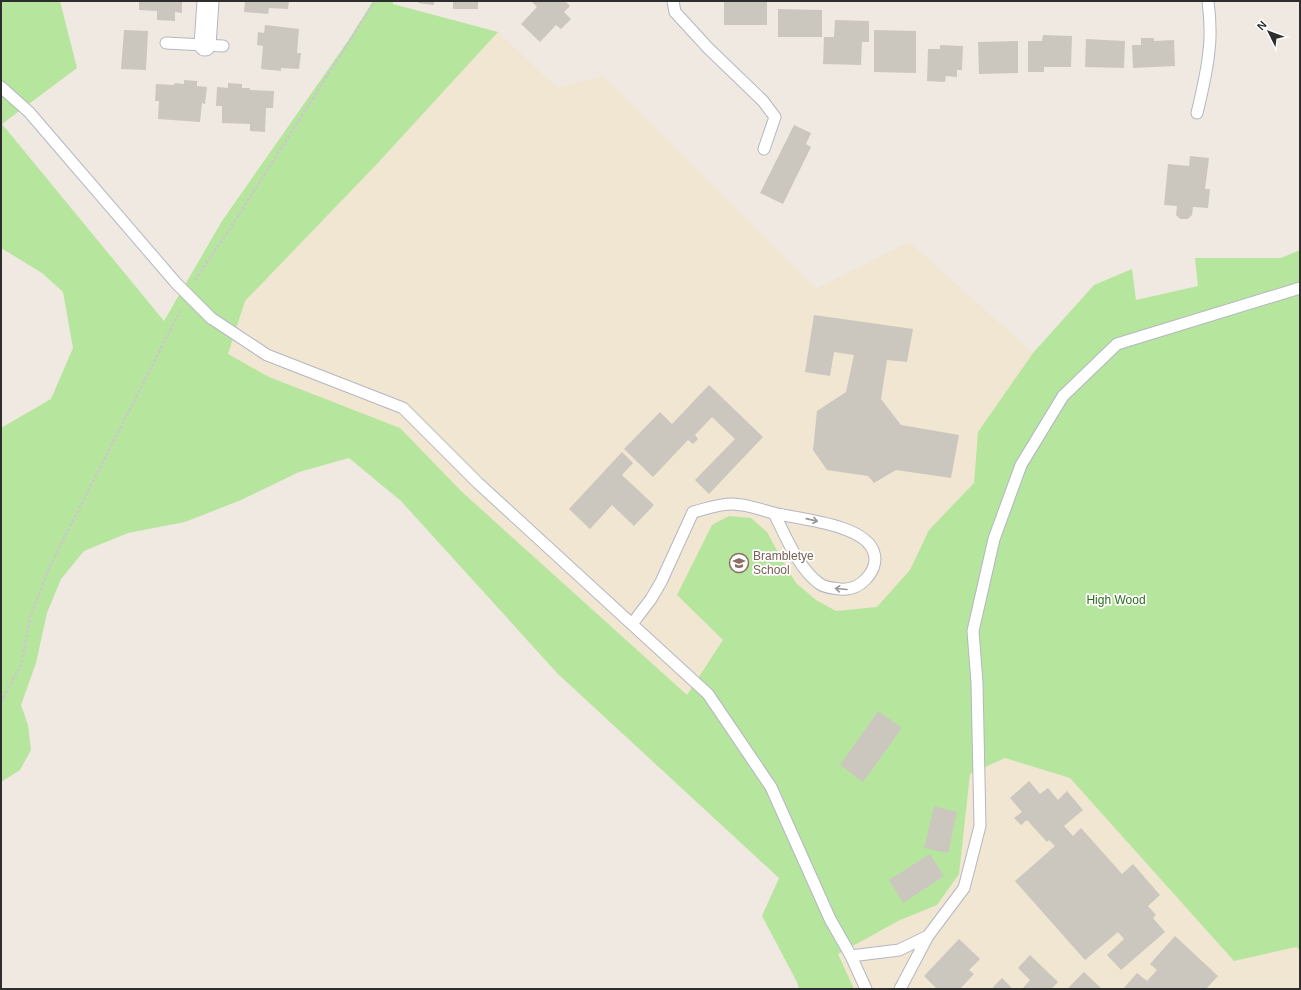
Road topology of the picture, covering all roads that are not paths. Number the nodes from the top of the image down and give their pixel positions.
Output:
1 (208, 1) edge
2 (673, 1) edge
3 (1208, 1) edge
4 (166, 43) dead end
5 (214, 45) joint
6 (1, 88) edge
7 (1197, 112) dead end
8 (764, 148) dead end
9 (1300, 288) edge
10 (774, 513) junction
11 (632, 624) junction
12 (928, 936) junction
13 (851, 956) junction
14 (866, 989) edge
15 (900, 989) edge

1 - 5 street
2 - 8 lane
3 - 7 lane
4 - 5 lane
6 - 11 lane, bridge
9 - 12 lane
10 -> 10 lane
10 - 11 lane
11 - 13 lane
12 - 13 lane
12 - 15 lane
13 - 14 lane

